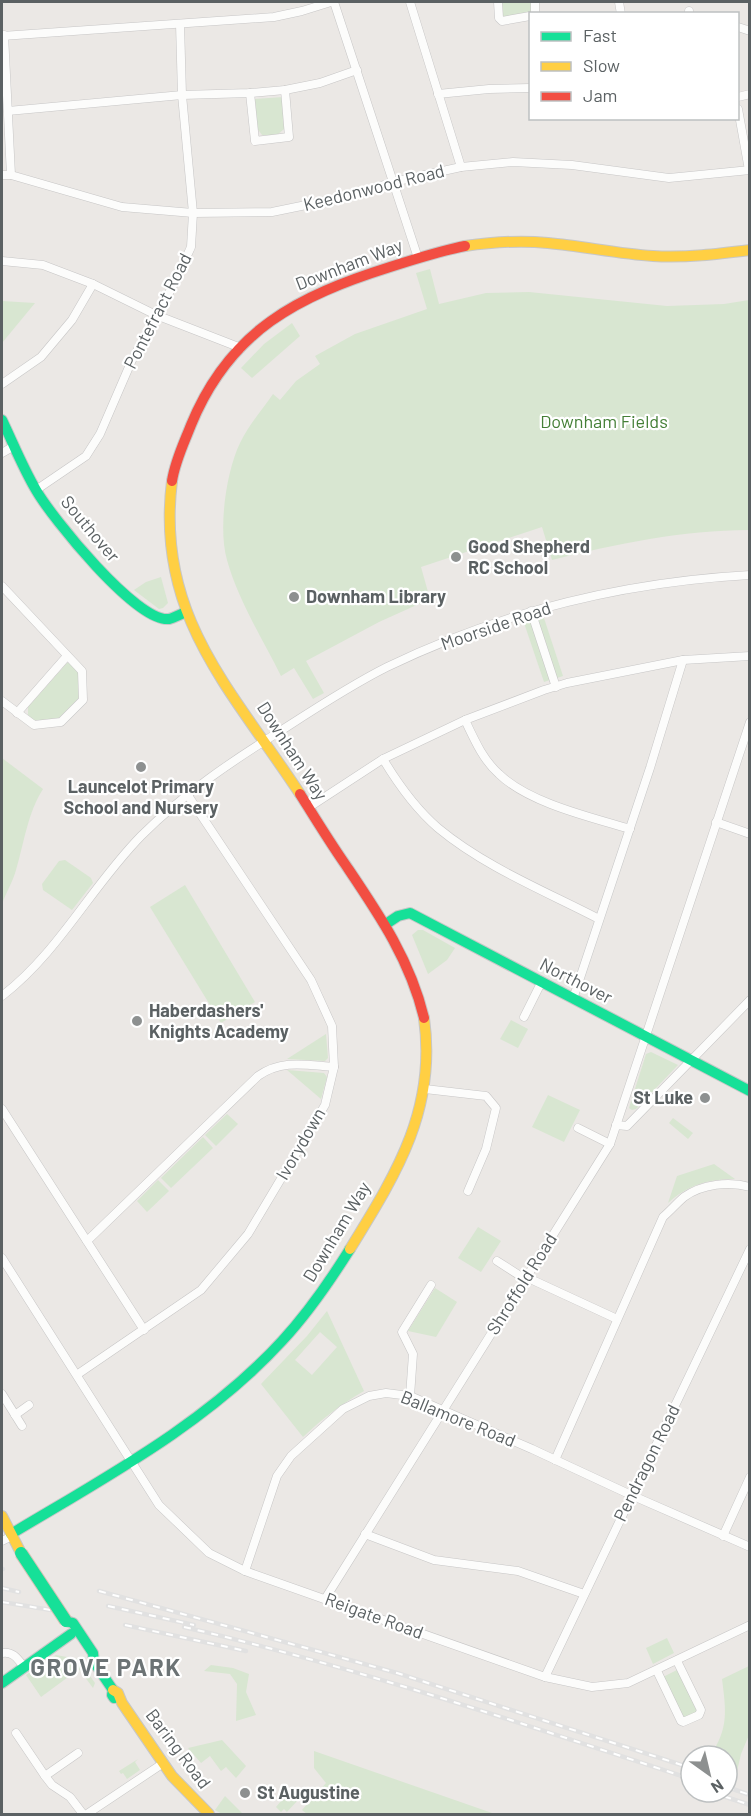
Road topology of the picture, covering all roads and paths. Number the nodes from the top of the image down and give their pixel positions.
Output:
1 (332, 2) edge
2 (410, 2) edge
3 (498, 2) edge
4 (529, 16) edge
5 (180, 24) junction
6 (3, 35) edge
7 (357, 70) junction
8 (529, 88) edge
9 (285, 90) junction
10 (250, 93) junction
11 (182, 94) junction
12 (438, 94) junction
13 (9, 111) junction
14 (739, 115) edge
15 (461, 167) junction
16 (749, 170) edge
17 (2, 175) edge
18 (12, 175) junction
19 (393, 183) junction
20 (193, 213) junction
21 (750, 250) edge
22 (418, 258) junction
23 (2, 261) edge
24 (93, 285) junction
25 (156, 315) junction
26 (241, 348) junction
27 (2, 384) edge
28 (2, 420) edge
29 (14, 446) junction
30 (2, 453) edge
31 (36, 490) junction
32 (750, 575) edge
33 (2, 586) edge
34 (531, 611) junction
35 (186, 612) junction
36 (67, 656) junction
37 (750, 656) edge
38 (683, 660) junction
39 (556, 687) junction
40 (2, 701) edge
41 (17, 713) junction
42 (465, 720) junction
43 (749, 723) edge
44 (264, 741) junction
45 (741, 751) junction
46 (750, 753) edge
47 (383, 759) junction
48 (187, 794) junction
49 (308, 808) junction
50 (716, 822) junction
51 (630, 830) junction
52 (750, 834) edge
53 (599, 919) junction
54 (386, 924) junction
55 (541, 983) junction
56 (2, 996) edge
57 (573, 999) junction
58 (750, 1000) edge
59 (524, 1017) dead end
60 (645, 1037) junction
61 (691, 1060) junction
62 (334, 1066) junction
63 (425, 1089) junction
64 (750, 1090) edge
65 (2, 1109) edge
66 (616, 1125) junction
67 (578, 1128) dead end
68 (610, 1144) junction
69 (750, 1187) edge
70 (468, 1191) dead end
71 (87, 1241) junction
72 (750, 1249) edge
73 (2, 1258) edge
74 (497, 1261) dead end
75 (526, 1278) junction
76 (431, 1285) dead end
77 (617, 1319) junction
78 (144, 1330) junction
79 (78, 1374) junction
80 (2, 1394) edge
81 (410, 1396) junction
82 (29, 1405) dead end
83 (442, 1411) junction
84 (15, 1415) junction
85 (22, 1426) dead end
86 (555, 1460) junction
87 (132, 1461) junction
88 (750, 1477) edge
89 (631, 1496) junction
90 (2, 1516) edge
91 (365, 1534) junction
92 (723, 1536) junction
93 (8, 1537) edge
94 (750, 1547) edge
95 (245, 1571) junction
96 (584, 1594) junction
97 (325, 1599) junction
98 (750, 1625) edge
99 (75, 1634) junction
100 (2, 1653) edge
101 (677, 1661) junction
102 (24, 1667) junction
103 (657, 1671) junction
104 (545, 1677) junction
105 (2, 1683) edge
106 (16, 1733) dead end
107 (78, 1753) dead end
108 (162, 1764) junction
109 (45, 1776) junction
110 (82, 1815) edge
111 (87, 1815) edge
112 (209, 1815) edge

1 - 5 street
1 - 7 street
2 - 12 street
3 - 4 street
5 - 6 street
5 - 11 street, Pontefract Road
6 - 13 street
7 - 9 street
7 - 19 street
8 - 12 street
9 - 10 street
9 - 10 street
10 - 11 street
11 - 13 street
11 - 20 street, Pontefract Road
12 - 15 street
13 - 18 street
14 - 16 street
15 - 16 street, Keedonwood Road
15 - 19 street, Keedonwood Road
17 - 18 street, Keedonwood Road
18 - 20 street, Keedonwood Road
19 - 20 street, Keedonwood Road
19 - 22 street
20 - 25 street, Pontefract Road
21 - 22 street, Downham Way
22 - 26 street, Downham Way
23 - 24 street
24 - 25 street
24 - 27 street
25 - 26 street
25 - 31 street, Pontefract Road
26 - 35 street, Downham Way
28 - 29 street, Southover
29 - 30 street
29 - 31 street, Southover
31 - 35 street, Southover
32 - 34 street, Moorside Road
33 - 36 street
34 - 39 street
34 - 44 street, Moorside Road
35 - 44 street, Downham Way
36 - 41 street
36 - 41 street
37 - 38 street
38 - 39 street
38 - 51 street
39 - 42 street
40 - 41 street
42 - 47 street
42 - 51 street
43 - 45 street, Shroffold Road
44 - 48 street, Moorside Road
44 - 49 street, Downham Way
45 - 46 street
45 - 50 street, Shroffold Road
47 - 49 street
47 - 53 street
48 - 56 street, Moorside Road
48 - 62 street, Ivorydown
49 - 54 street, Downham Way
50 - 52 street
50 - 60 street, Shroffold Road
51 - 53 street
53 - 57 street
54 - 55 street, Northover
54 - 63 street, Downham Way
55 - 57 street, Northover
55 - 59 street
57 - 60 street, Northover
58 - 61 street
60 - 61 street, Northover
60 - 66 street, Shroffold Road
61 - 64 street, Northover
61 - 66 street
62 - 71 street
62 - 78 street, Ivorydown
63 - 70 street
63 - 87 street, Downham Way
65 - 71 street
66 - 68 street, Shroffold Road
67 - 68 street
68 - 75 street, Shroffold Road
69 - 77 street
71 - 78 street
72 - 89 street, Pendragon Road
73 - 79 street, Reigate Road
74 - 75 street
75 - 77 street
75 - 83 street, Shroffold Road
76 - 81 street
77 - 86 street
78 - 79 street, Ivorydown
79 - 87 street, Reigate Road
80 - 84 street
81 - 83 street, Ballamore Road
81 - 95 street, Ballamore Road
82 - 84 street
83 - 86 street, Ballamore Road
83 - 91 street, Shroffold Road
84 - 85 street
86 - 89 street, Ballamore Road
87 - 93 street, Downham Way
87 - 95 street, Reigate Road
88 - 92 street
89 - 92 street, Ballamore Road
89 - 96 street, Pendragon Road
90 - 93 street, Baring Road
91 - 96 street
91 - 97 street, Shroffold Road
92 - 94 street, Ballamore Road
93 - 99 street, Baring Road, bridge
95 - 97 street, Reigate Road
96 - 104 street, Pendragon Road
97 - 104 street, Reigate Road
98 - 101 street, Reigate Road
99 - 102 street
99 - 108 street, Baring Road
100 - 102 street
101 - 103 street, Reigate Road
101 - 103 street
102 - 105 street
103 - 104 street, Reigate Road
106 - 109 street
107 - 109 street
108 - 111 street
108 - 112 street, Baring Road
109 - 110 street

